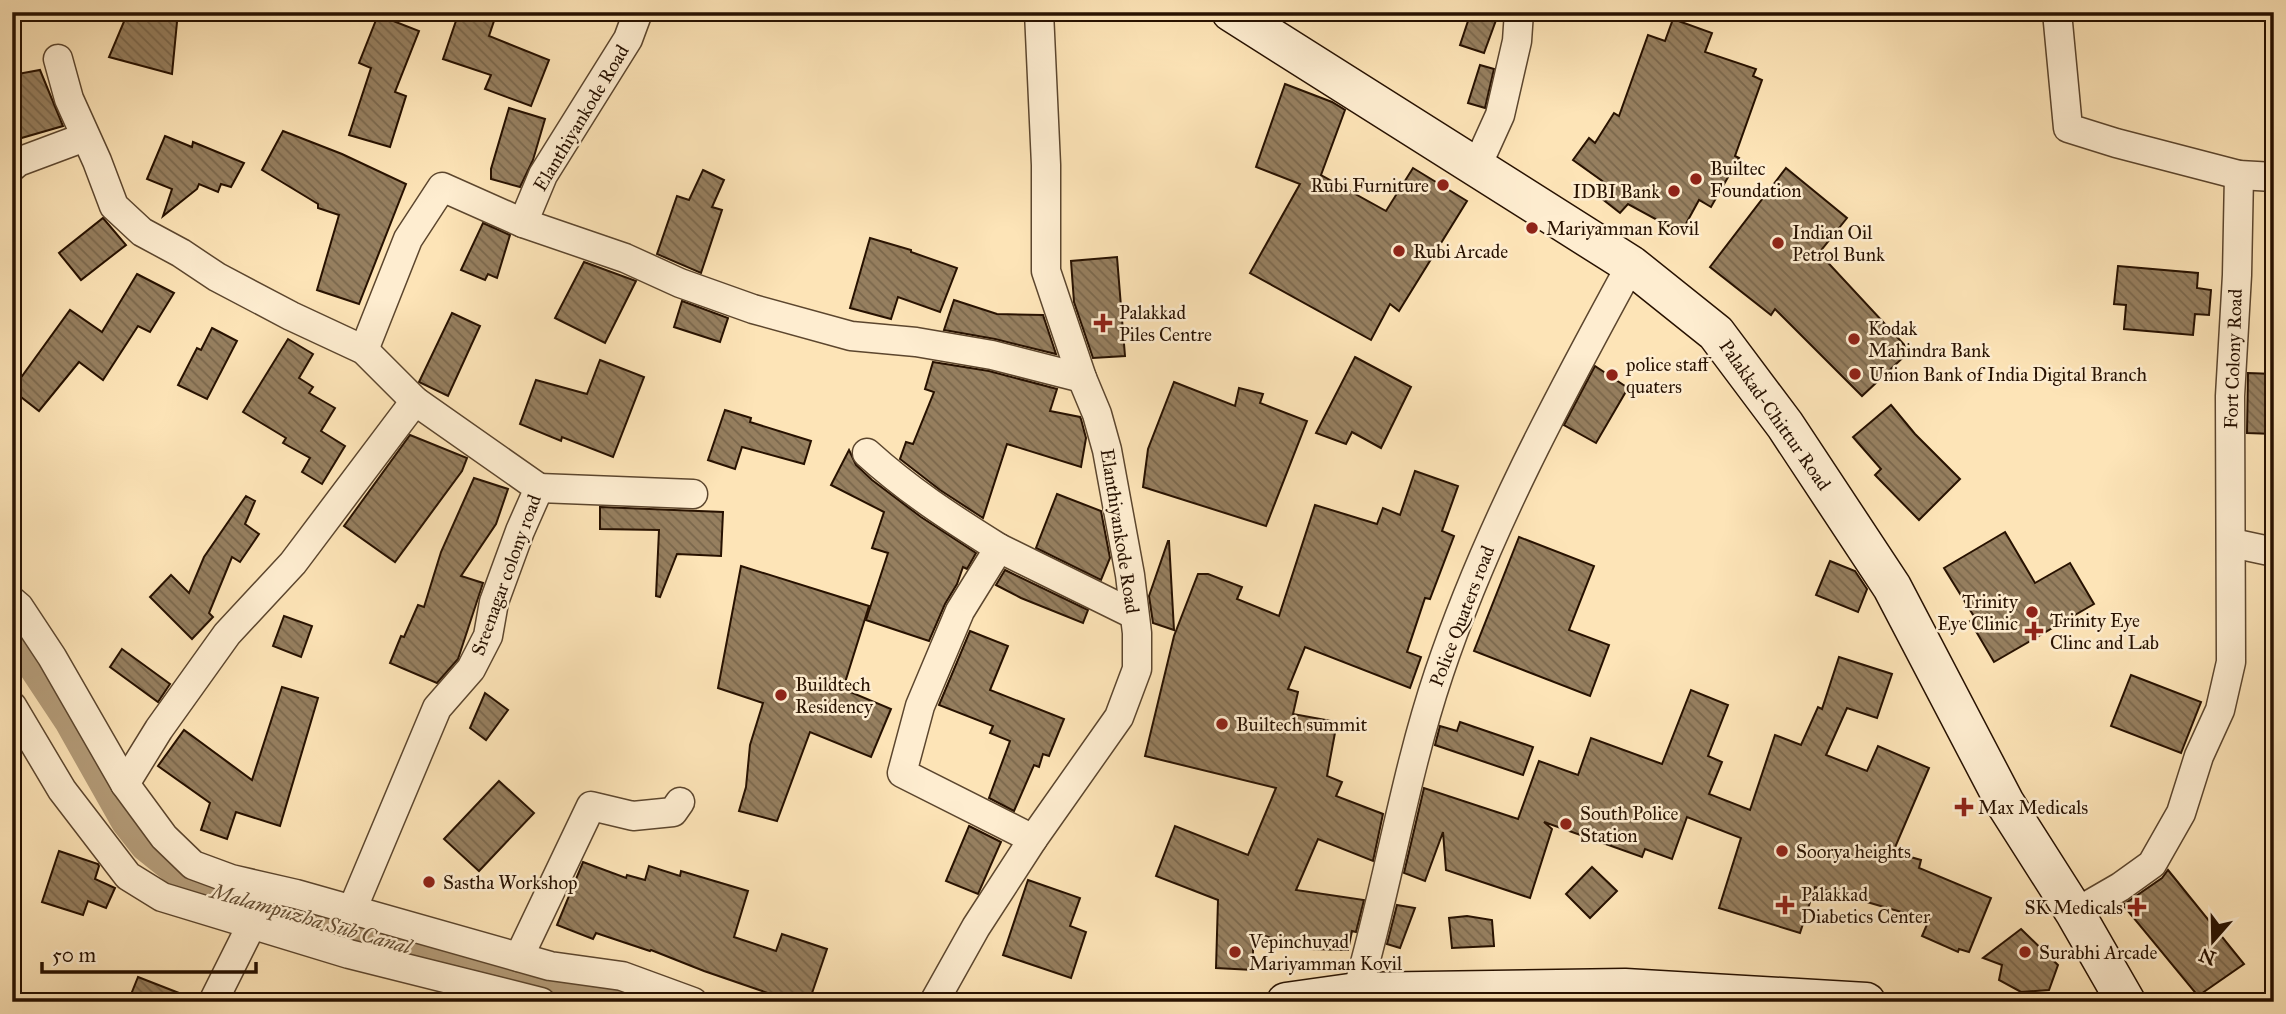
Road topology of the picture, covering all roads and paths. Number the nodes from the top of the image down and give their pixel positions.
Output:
1 (638, 12) edge
2 (1039, 12) edge
3 (1231, 12) edge
4 (1519, 12) edge
5 (2057, 12) edge
6 (58, 59) dead end
7 (85, 137) junction
8 (12, 167) edge
9 (1476, 168) junction
10 (2239, 175) junction
11 (2274, 177) edge
12 (523, 223) junction
13 (1631, 265) junction
14 (363, 350) junction
15 (1082, 378) junction
16 (415, 401) junction
17 (867, 453) dead end
18 (539, 488) junction
19 (693, 494) dead end
20 (2232, 542) junction
21 (999, 548) junction
22 (2274, 552) edge
23 (12, 601) edge
24 (1133, 614) junction
25 (12, 706) edge
26 (125, 784) junction
27 (680, 803) dead end
28 (1033, 839) junction
29 (260, 886) junction
30 (352, 910) junction
31 (2075, 912) junction
32 (252, 924) junction
33 (519, 957) junction
34 (1357, 992) junction
35 (213, 1002) edge
36 (541, 1002) edge
37 (693, 1002) edge
38 (934, 1002) edge
39 (1286, 1002) edge
40 (1866, 1002) edge
41 (2126, 1002) edge

1 - 12 street, Elanthiyankode Road
2 - 15 street, Elanthiyankode Road
3 - 9 main road, Palakkad-Chittur Road
4 - 9 street
5 - 10 street
6 - 7 street, Sreenagar colony road
7 - 8 street
7 - 14 street, Sreenagar colony road
9 - 13 main road, Palakkad-Chittur Road
10 - 11 street
10 - 20 street, Fort Colony Road
12 - 14 street
12 - 15 street
13 - 31 main road, Palakkad-Chittur Road
13 - 34 street, Police Quaters road
14 - 16 street, Sreenagar colony road
15 - 24 street, Elanthiyankode Road
16 - 18 street, Sreenagar colony road
16 - 26 street
17 - 21 street
18 - 19 street
18 - 30 street, Sreenagar colony road
20 - 22 street
20 - 31 street, Fort Colony Road
21 - 24 street
21 - 28 street
23 - 26 street
24 - 28 street, Elanthiyankode Road
25 - 32 street
26 - 29 street
27 - 33 street
28 - 38 street, Elanthiyankode Road
29 - 30 street
29 - 32 street
30 - 33 street
31 - 41 main road, Palakkad-Chittur Road
32 - 35 street
32 - 36 street
33 - 37 street
34 - 39 main road
34 - 40 main road

